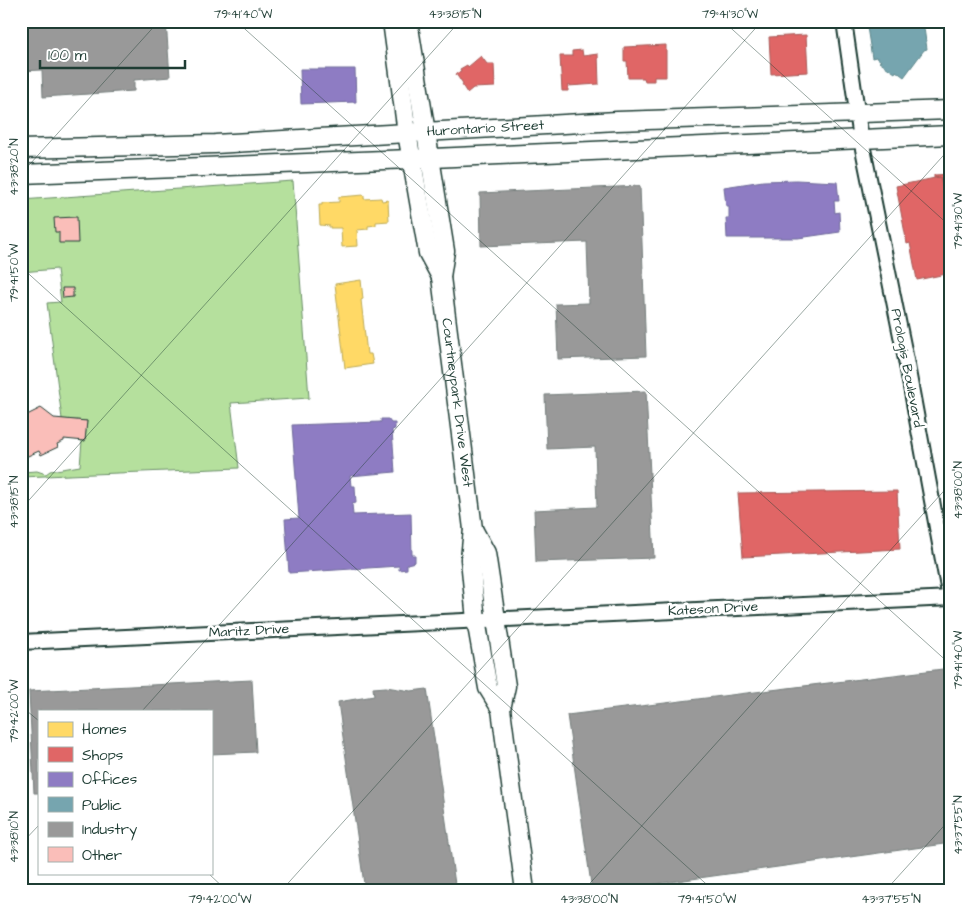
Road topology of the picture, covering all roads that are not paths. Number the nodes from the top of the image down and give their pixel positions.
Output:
1 (392, 21) edge
2 (408, 21) edge
3 (844, 21) edge
4 (951, 110) edge
5 (858, 113) junction
6 (426, 132) junction
7 (407, 133) junction
8 (951, 135) edge
9 (861, 139) junction
10 (21, 149) edge
11 (430, 158) junction
12 (411, 159) junction
13 (21, 174) edge
14 (441, 277) junction
15 (473, 529) junction
16 (950, 598) edge
17 (496, 619) junction
18 (476, 620) junction
19 (21, 642) edge
20 (501, 709) junction
21 (525, 891) edge

1 - 7 main road, Courtneypark Drive West
2 - 6 main road, Courtneypark Drive West
3 - 5 street, Prologis Boulevard
4 - 5 main road, Hurontario Street
5 - 6 main road, Hurontario Street
5 - 9 street, Prologis Boulevard
6 - 7 main road, Hurontario Street
6 - 11 main road, Courtneypark Drive West
7 - 10 main road, Hurontario Street
7 - 12 main road, Courtneypark Drive West
8 - 9 main road, Hurontario Street
9 - 11 main road, Hurontario Street
9 - 16 street, Prologis Boulevard
11 - 12 main road, Hurontario Street
11 - 14 main road, Courtneypark Drive West
12 - 13 main road, Hurontario Street
12 - 14 main road, Courtneypark Drive West
14 - 15 main road, Courtneypark Drive West
15 - 17 main road, Courtneypark Drive West
15 - 18 main road, Courtneypark Drive West
16 - 17 street, Kateson Drive
17 - 18 street, Kateson Drive
17 - 20 main road, Courtneypark Drive West
18 - 19 street, Maritz Drive
18 - 20 main road, Courtneypark Drive West
20 - 21 main road, Courtneypark Drive West

